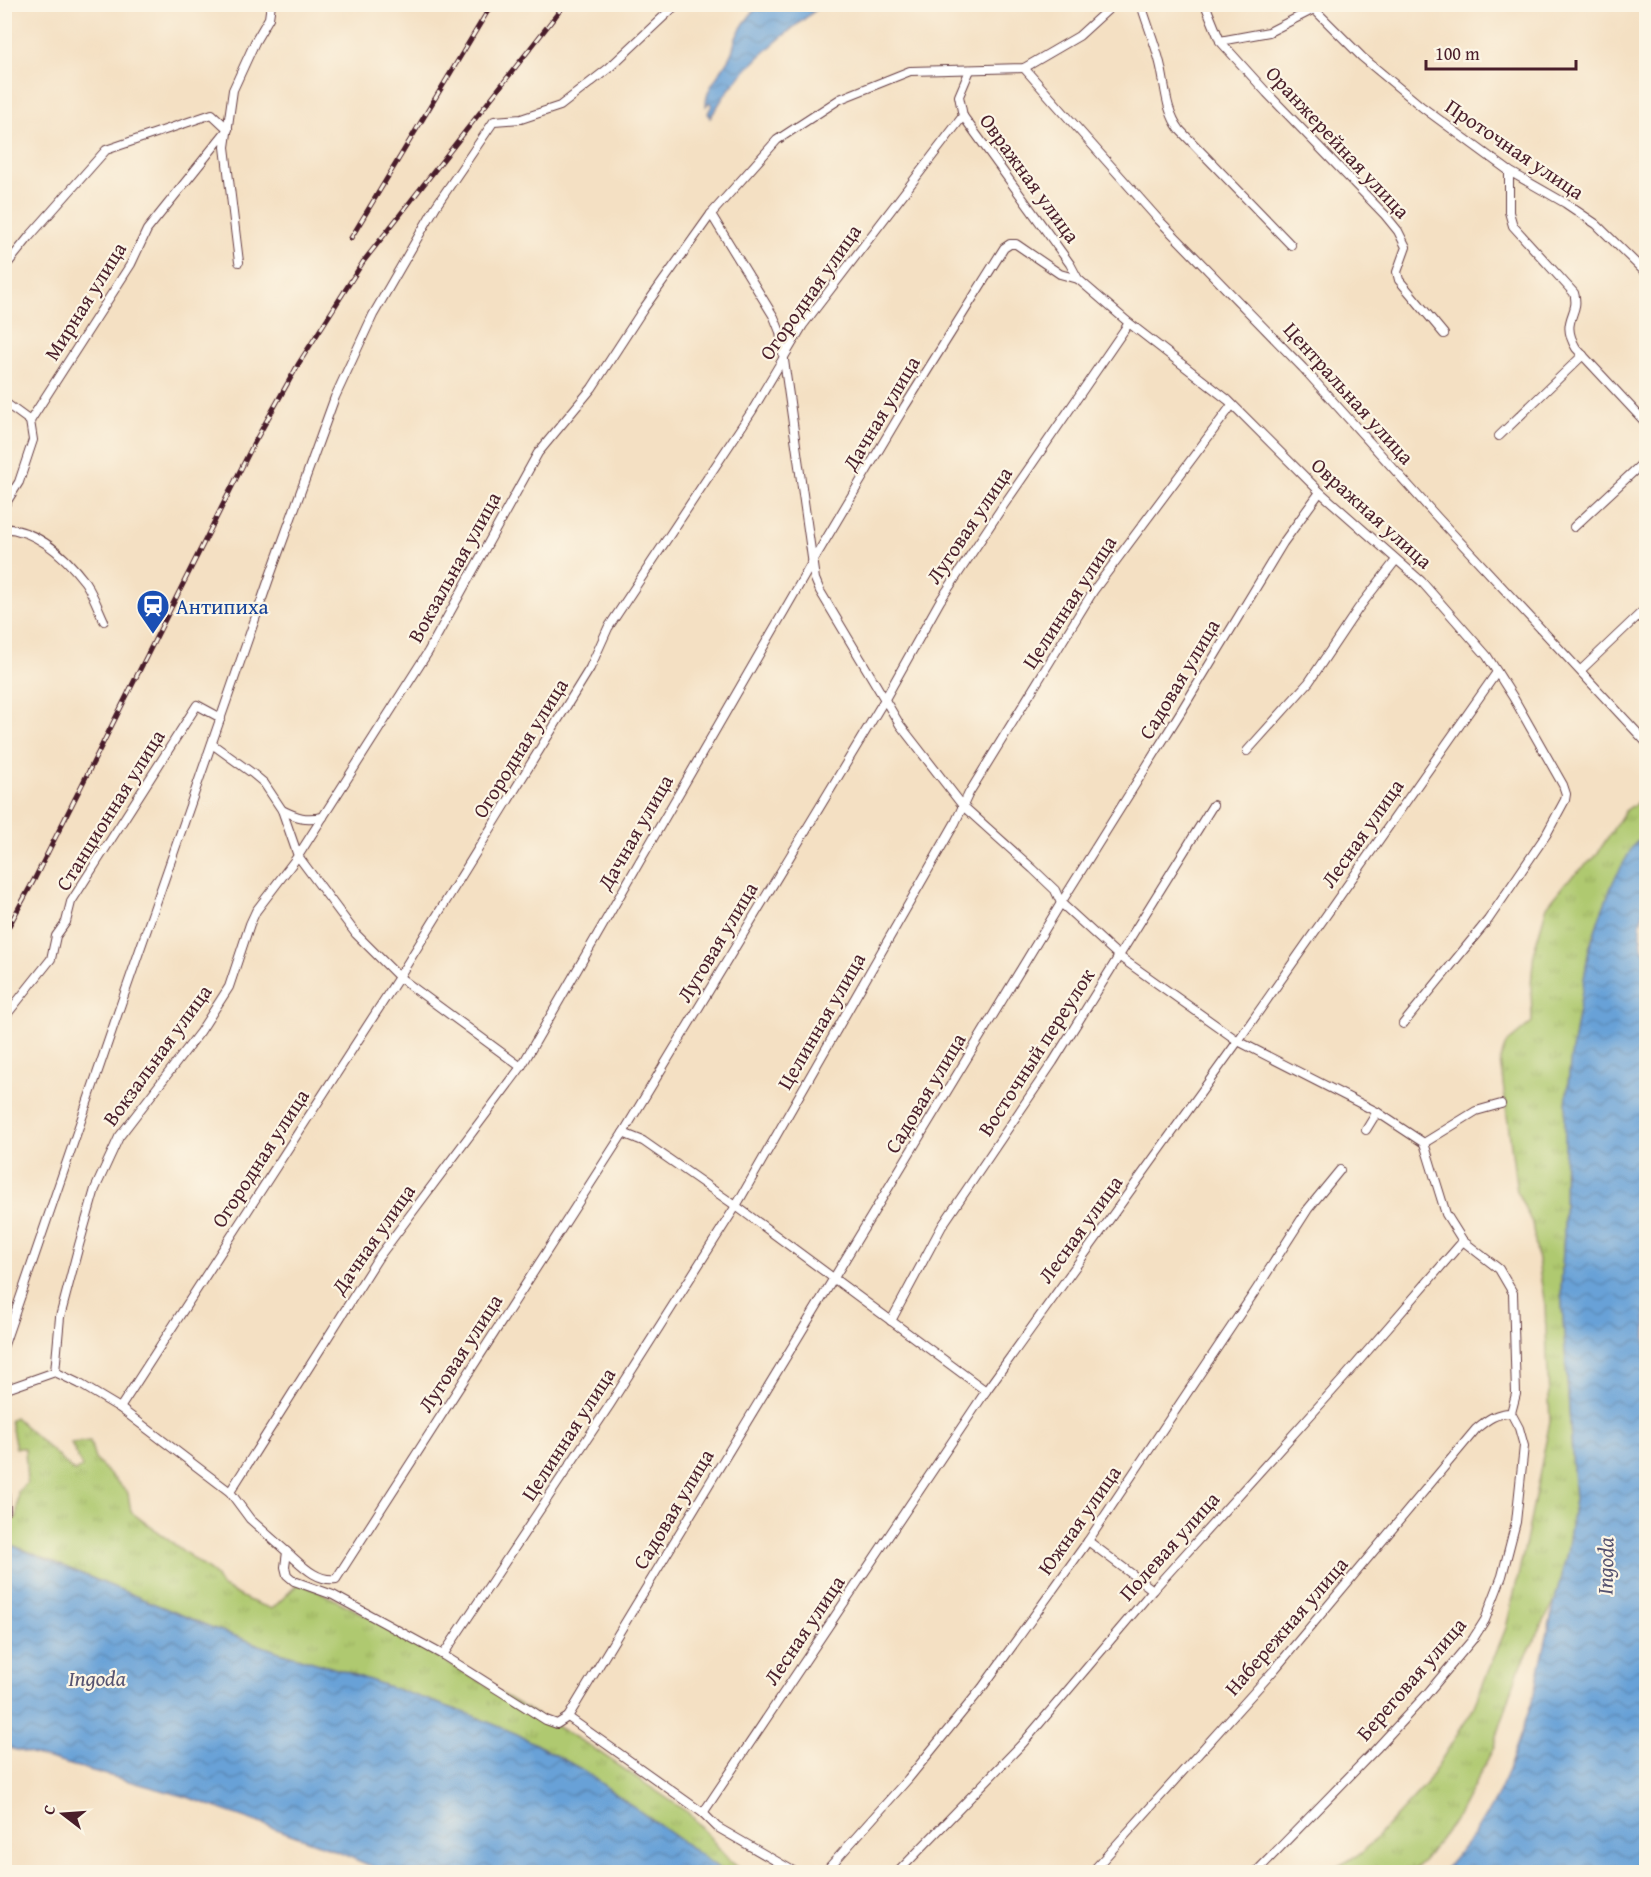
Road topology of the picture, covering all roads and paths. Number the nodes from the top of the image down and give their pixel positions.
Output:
1 (271, 4) edge
2 (677, 4) edge
3 (1114, 4) edge
4 (1141, 4) edge
5 (1205, 4) edge
6 (1314, 7) edge
7 (1220, 41) junction
8 (1024, 68) junction
9 (970, 70) junction
10 (963, 116) junction
11 (228, 129) junction
12 (1509, 171) junction
13 (711, 214) junction
14 (1292, 245) dead end
15 (239, 262) dead end
16 (4, 268) edge
17 (1647, 273) edge
18 (1078, 279) junction
19 (1129, 324) junction
20 (1444, 334) dead end
21 (1583, 355) junction
22 (783, 358) junction
23 (4, 402) edge
24 (1232, 405) junction
25 (30, 421) junction
26 (1647, 423) edge
27 (1499, 436) dead end
28 (1647, 460) edge
29 (1320, 492) junction
30 (4, 506) edge
31 (1574, 527) dead end
32 (4, 528) edge
33 (1396, 560) junction
34 (813, 561) junction
35 (1647, 608) edge
36 (104, 621) dead end
37 (1581, 670) junction
38 (1497, 672) junction
39 (885, 699) junction
40 (221, 718) junction
41 (1643, 732) edge
42 (1647, 742) edge
43 (212, 744) junction
44 (1247, 751) dead end
45 (1213, 805) dead end
46 (963, 806) junction
47 (282, 810) junction
48 (323, 817) junction
49 (298, 856) junction
50 (1061, 903) junction
51 (1120, 957) junction
52 (399, 977) junction
53 (4, 1018) edge
54 (1403, 1024) dead end
55 (1238, 1041) junction
56 (520, 1067) junction
57 (1501, 1104) dead end
58 (1377, 1112) junction
59 (1366, 1130) dead end
60 (622, 1133) junction
61 (1424, 1143) junction
62 (1340, 1170) dead end
63 (736, 1206) junction
64 (1463, 1241) junction
65 (834, 1278) junction
66 (891, 1321) junction
67 (4, 1345) edge
68 (55, 1372) junction
69 (4, 1390) edge
70 (986, 1391) junction
71 (120, 1408) junction
72 (1511, 1413) junction
73 (4, 1469) edge
74 (230, 1492) junction
75 (6, 1511) edge
76 (1088, 1540) junction
77 (287, 1552) junction
78 (1153, 1590) junction
79 (443, 1655) junction
80 (568, 1717) junction
81 (703, 1813) junction
82 (795, 1872) edge
83 (825, 1872) edge
84 (898, 1872) edge
85 (1092, 1872) edge
86 (1256, 1872) edge

1 - 11 street
2 - 40 street
3 - 8 street, Вокзальная улица
4 - 14 street
5 - 7 street, Оранжерейная улица
6 - 7 street
6 - 12 street, Проточная улица
7 - 20 street, Оранжерейная улица
8 - 9 street, Вокзальная улица
8 - 37 street, Центральная улица
9 - 10 street, Овражная улица
9 - 13 street, Вокзальная улица
10 - 18 street, Овражная улица
10 - 22 street, Огородная улица
11 - 15 street
11 - 16 street
11 - 25 street, Мирная улица
12 - 17 street, Проточная улица
12 - 21 street
13 - 22 street
13 - 48 street, Вокзальная улица
18 - 19 street, Овражная улица
18 - 34 street, Дачная улица
19 - 24 street, Овражная улица
19 - 39 street, Луговая улица
21 - 26 street
21 - 27 street
22 - 34 street
22 - 52 street, Огородная улица
23 - 25 street
24 - 29 street, Овражная улица
24 - 46 street, Целинная улица
25 - 30 street
28 - 31 street
29 - 33 street, Овражная улица
29 - 50 street, Садовая улица
32 - 36 street
33 - 38 street, Овражная улица
33 - 44 street
34 - 39 street
34 - 56 street, Дачная улица
35 - 37 street
37 - 41 street, Центральная улица
38 - 54 street, Овражная улица
38 - 55 street, Лесная улица
39 - 46 street
39 - 60 street, Луговая улица
40 - 43 street
40 - 53 street, Станционная улица
41 - 42 street, Центральная улица
43 - 47 street
43 - 67 street
45 - 51 street, Восточный переулок
46 - 50 street
46 - 63 street, Целинная улица
47 - 48 street
47 - 49 street
48 - 49 street, Вокзальная улица
49 - 52 street
49 - 68 street, Вокзальная улица
50 - 51 street
50 - 65 street, Садовая улица
51 - 55 street
51 - 66 street, Восточный переулок
52 - 56 street
52 - 71 street, Огородная улица
55 - 58 street
55 - 70 street, Лесная улица
56 - 74 street, Дачная улица
57 - 61 street
58 - 59 street
58 - 61 street
60 - 63 street
60 - 77 street, Луговая улица
61 - 64 street
62 - 76 street, Южная улица
63 - 65 street
63 - 79 street, Целинная улица
64 - 72 street
64 - 78 street, Полевая улица
65 - 66 street
65 - 80 street, Садовая улица
66 - 70 street
68 - 69 street
68 - 71 street
70 - 81 street, Лесная улица
71 - 74 street
72 - 85 street, Набережная улица
72 - 86 street, Береговая улица
73 - 75 street
74 - 77 street
76 - 78 street
76 - 83 street, Южная улица
77 - 79 street
78 - 84 street, Полевая улица
79 - 80 street
80 - 81 street
81 - 82 street

